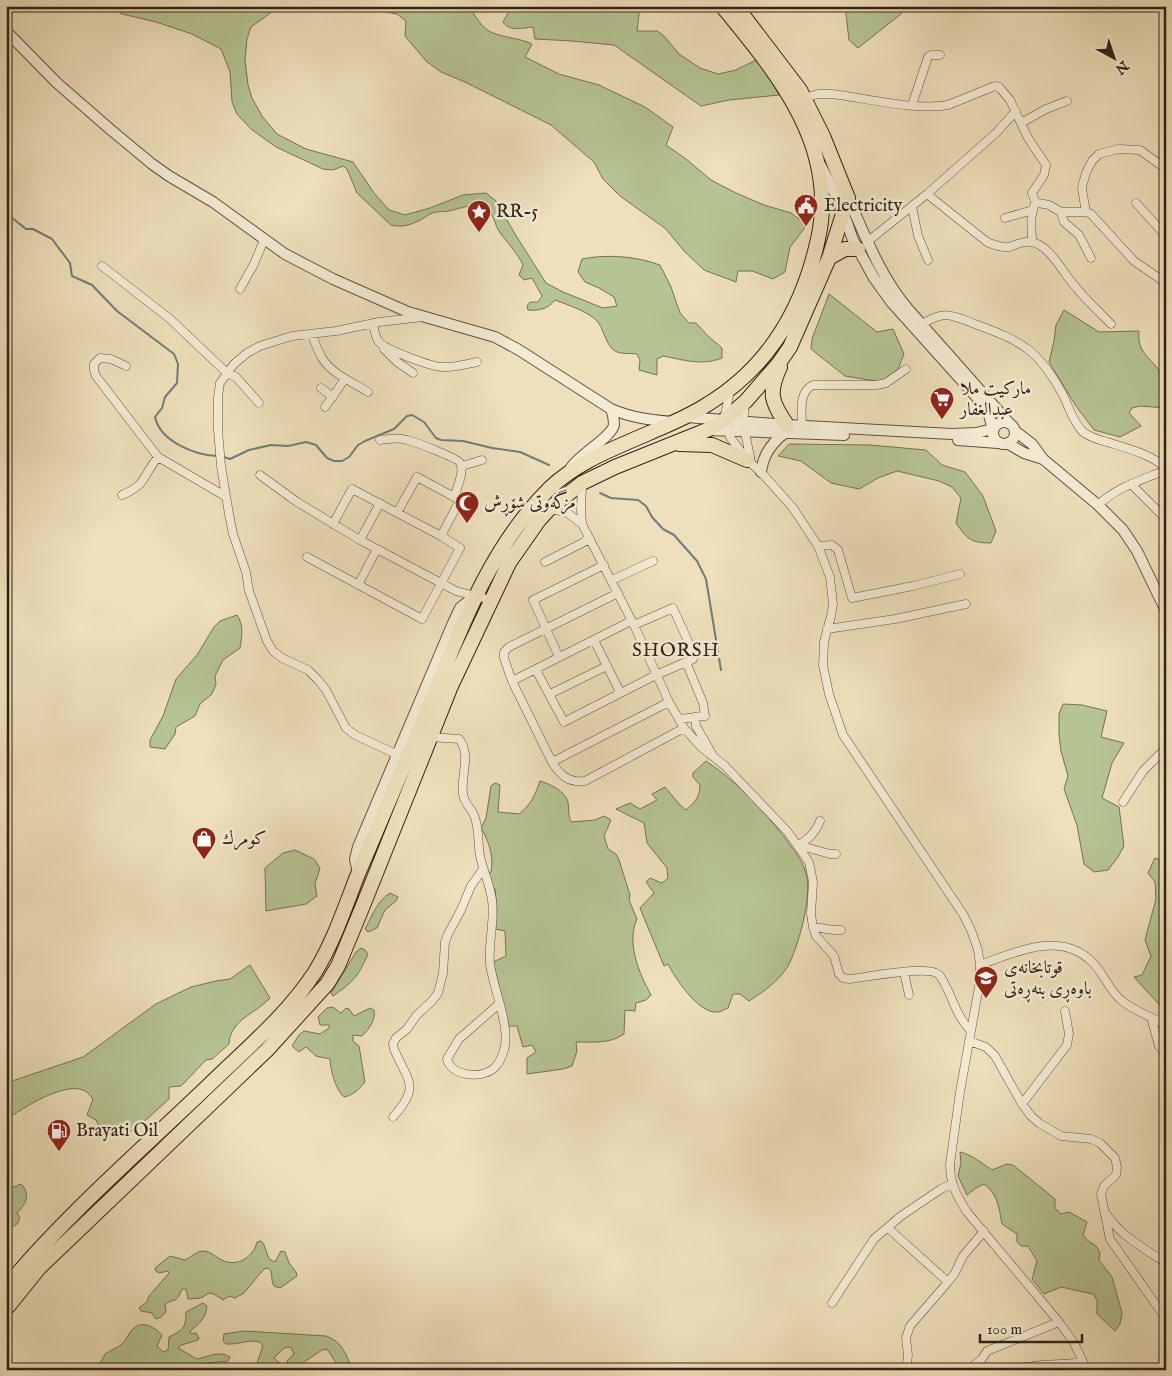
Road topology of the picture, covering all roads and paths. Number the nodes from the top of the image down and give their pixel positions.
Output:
1 (722, 6) edge
2 (736, 6) edge
3 (6, 31) edge
4 (940, 55) dead end
5 (804, 98) junction
6 (1067, 101) dead end
7 (912, 105) junction
8 (1016, 111) junction
9 (1021, 123) junction
10 (819, 163) junction
11 (1166, 169) edge
12 (927, 194) junction
13 (1136, 203) dead end
14 (844, 205) junction
15 (912, 206) junction
16 (1034, 206) junction
17 (1061, 212) junction
18 (1086, 212) junction
19 (823, 213) junction
20 (1005, 218) dead end
21 (1166, 236) edge
22 (264, 240) junction
23 (1032, 242) junction
24 (862, 245) junction
25 (829, 258) junction
26 (1091, 258) dead end
27 (928, 260) dead end
28 (102, 266) dead end
29 (1166, 283) edge
30 (240, 289) dead end
31 (425, 317) junction
32 (373, 323) junction
33 (922, 324) junction
34 (1111, 324) dead end
35 (312, 335) junction
36 (382, 344) junction
37 (785, 354) junction
38 (477, 362) dead end
39 (126, 366) dead end
40 (906, 369) dead end
41 (413, 372) dead end
42 (226, 373) junction
43 (345, 379) junction
44 (321, 388) dead end
45 (730, 389) junction
46 (368, 392) dead end
47 (333, 397) junction
48 (746, 401) junction
49 (259, 402) dead end
50 (325, 407) dead end
51 (611, 409) junction
52 (680, 419) junction
53 (726, 425) junction
54 (802, 426) junction
55 (743, 427) junction
56 (1012, 427) junction
57 (786, 429) junction
58 (993, 429) junction
59 (380, 440) dead end
60 (1002, 443) junction
61 (668, 445) junction
62 (158, 457) junction
63 (1043, 459) junction
64 (482, 460) dead end
65 (749, 461) junction
66 (462, 466) junction
67 (1166, 469) edge
68 (761, 472) junction
69 (568, 474) junction
70 (260, 475) dead end
71 (582, 483) junction
72 (1131, 484) junction
73 (122, 495) dead end
74 (225, 496) junction
75 (454, 497) junction
76 (380, 503) junction
77 (1098, 505) junction
78 (549, 509) junction
79 (397, 513) junction
80 (1166, 519) edge
81 (333, 524) junction
82 (582, 524) junction
83 (441, 536) junction
84 (590, 539) junction
85 (360, 540) junction
86 (818, 546) junction
87 (377, 549) junction
88 (307, 558) dead end
89 (653, 560) dead end
90 (545, 562) dead end
91 (604, 565) junction
92 (960, 574) dead end
93 (612, 580) junction
94 (442, 582) junction
95 (358, 585) junction
96 (618, 593) junction
97 (476, 596) junction
98 (491, 600) junction
99 (966, 604) dead end
100 (1166, 611) edge
101 (632, 623) junction
102 (546, 629) junction
103 (827, 629) junction
104 (594, 640) junction
105 (559, 657) junction
106 (686, 662) junction
107 (607, 666) junction
108 (536, 670) junction
109 (656, 675) junction
110 (512, 681) junction
111 (620, 692) junction
112 (550, 694) junction
113 (669, 702) junction
114 (695, 717) junction
115 (679, 720) junction
116 (684, 728) junction
117 (431, 737) junction
118 (1166, 748) edge
119 (396, 754) junction
120 (712, 754) junction
121 (552, 762) junction
122 (1123, 802) dead end
123 (820, 821) dead end
124 (798, 845) junction
125 (836, 854) dead end
126 (483, 869) junction
127 (358, 873) junction
128 (813, 927) junction
129 (841, 930) dead end
130 (980, 965) junction
131 (904, 972) junction
132 (909, 995) dead end
133 (499, 1004) junction
134 (1065, 1011) dead end
135 (1151, 1017) junction
136 (1166, 1025) edge
137 (970, 1030) junction
138 (969, 1041) junction
139 (1166, 1055) edge
140 (1022, 1104) junction
141 (393, 1117) dead end
142 (952, 1184) junction
143 (1104, 1211) junction
144 (888, 1228) junction
145 (984, 1231) junction
146 (1166, 1265) edge
147 (948, 1282) junction
148 (6, 1287) edge
149 (832, 1303) dead end
150 (6, 1309) edge
151 (1166, 1319) edge
152 (1059, 1322) junction
153 (980, 1361) junction
154 (1083, 1362) junction
155 (906, 1370) edge
156 (968, 1370) edge
157 (983, 1370) edge
158 (1016, 1370) edge
159 (1087, 1370) edge

1 - 10 highway
2 - 5 highway
3 - 22 street
4 - 7 street
5 - 7 street
5 - 14 highway
6 - 9 street
7 - 8 street
8 - 9 street
8 - 12 street
9 - 16 street
10 - 14 street
10 - 19 highway
11 - 18 street
12 - 15 street
12 - 23 street
13 - 21 street
14 - 19 highway
14 - 24 street
14 - 25 highway
15 - 24 street
15 - 27 street
16 - 17 street
16 - 20 street
16 - 23 street
17 - 18 street
17 - 26 street
18 - 29 street
19 - 45 highway
22 - 30 street
22 - 31 street
23 - 34 street
24 - 25 highway
24 - 33 street
24 - 58 street
25 - 37 highway
28 - 42 street
31 - 32 street
31 - 51 street
32 - 35 street
32 - 36 street
33 - 56 street
33 - 67 street
35 - 42 street
35 - 43 street
36 - 38 street
36 - 41 street
37 - 48 highway
37 - 57 highway
39 - 62 street
40 - 54 street
42 - 49 street
42 - 74 street
43 - 46 street
43 - 47 street
44 - 47 street
45 - 52 highway
45 - 53 street
47 - 50 street
48 - 53 highway
48 - 55 street
51 - 52 street
51 - 69 street
52 - 53 street
52 - 69 highway
53 - 55 street
53 - 61 highway
53 - 65 street
54 - 57 street
54 - 58 street
55 - 57 street
55 - 65 street
56 - 58 street
56 - 60 street
56 - 63 street
57 - 60 street
57 - 68 street
58 - 60 street
59 - 66 street
60 - 63 street
61 - 65 highway
61 - 71 highway
62 - 73 street
62 - 74 street
63 - 77 street
64 - 66 street
65 - 68 street
66 - 75 street
67 - 72 street
68 - 86 street
69 - 97 highway
70 - 81 street
71 - 78 highway
71 - 82 street
72 - 77 street
72 - 80 street
74 - 119 street
75 - 79 street
75 - 83 street
76 - 79 street
76 - 81 street
76 - 85 street
77 - 100 street
78 - 82 street
78 - 98 highway
79 - 83 street
81 - 85 street
82 - 84 street
83 - 94 street
84 - 90 street
84 - 91 street
85 - 87 street
86 - 92 street
86 - 103 street
87 - 94 street
87 - 95 street
88 - 95 street
89 - 93 street
91 - 93 street
91 - 102 street
93 - 96 street
94 - 95 street
94 - 97 street
96 - 101 street
96 - 102 street
97 - 98 street
97 - 119 street
97 - 127 highway
98 - 117 highway
99 - 103 street
101 - 104 street
101 - 106 street
101 - 109 street
102 - 105 street
102 - 110 street
103 - 130 street
104 - 105 street
104 - 107 street
105 - 108 street
106 - 109 street
106 - 114 street
107 - 111 street
107 - 112 street
108 - 110 street
108 - 112 street
109 - 111 street
109 - 113 street
110 - 121 street
111 - 112 street
113 - 115 street
113 - 121 street
114 - 115 street
114 - 120 street
115 - 116 street
116 - 120 street
116 - 121 street
117 - 126 street
117 - 150 highway
118 - 122 street
119 - 127 street
120 - 124 street
123 - 124 street
124 - 125 street
124 - 128 street
126 - 133 street
126 - 141 street
127 - 148 highway
128 - 129 street
128 - 131 street
130 - 135 street
130 - 137 street
131 - 132 street
131 - 137 street
133 - 133 street
134 - 140 street
135 - 136 street
135 - 139 street
137 - 138 street
138 - 140 street
138 - 142 street
140 - 143 street
142 - 144 street
142 - 145 street
143 - 146 street
143 - 151 street
144 - 147 street
144 - 149 street
145 - 147 street
145 - 152 street
147 - 155 street
152 - 153 street
152 - 154 street
153 - 156 street
153 - 157 street
154 - 158 street
154 - 159 street

